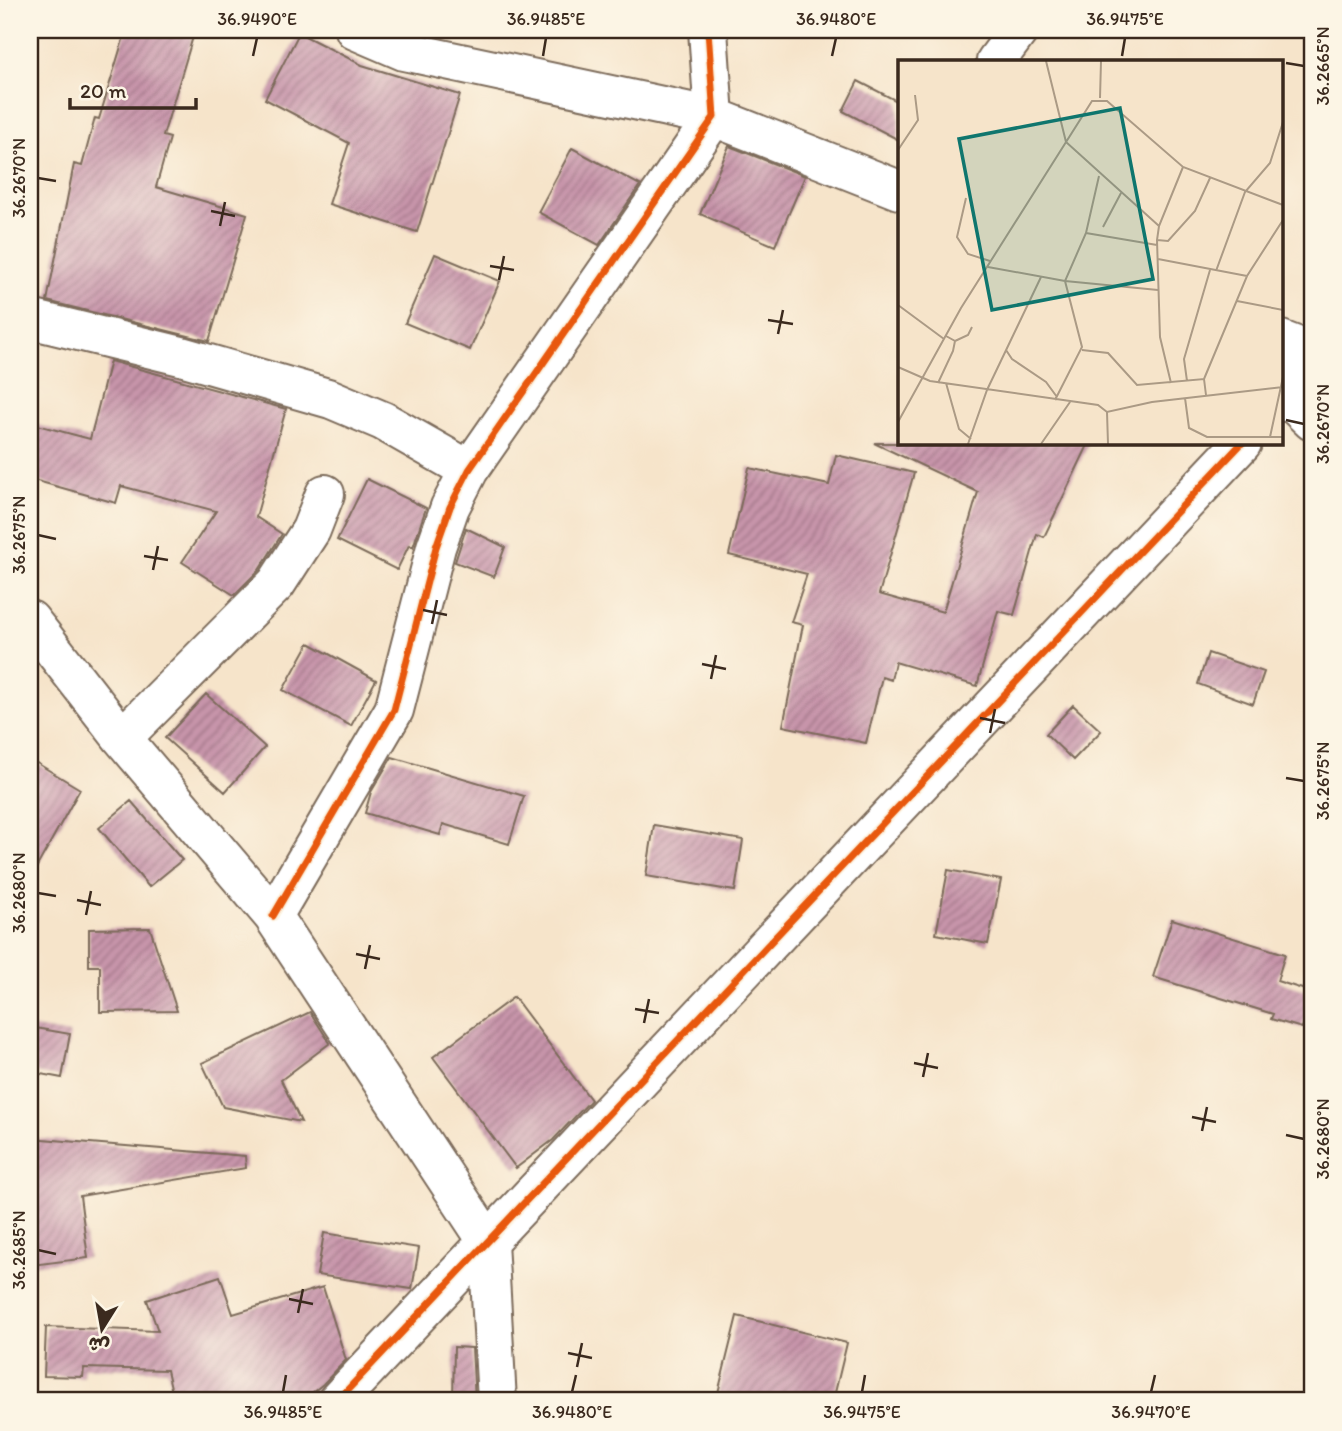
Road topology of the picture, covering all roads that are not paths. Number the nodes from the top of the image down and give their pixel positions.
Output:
1 (355, 30) edge
2 (708, 30) edge
3 (1018, 30) edge
4 (997, 60) edge
5 (714, 117) junction
6 (898, 190) edge
7 (30, 319) edge
8 (1282, 340) edge
9 (1312, 354) edge
10 (1293, 406) edge
11 (1241, 444) edge
12 (469, 470) junction
13 (325, 494) dead end
14 (30, 620) edge
15 (122, 738) junction
16 (273, 916) junction
17 (488, 1242) junction
18 (337, 1401) edge
19 (497, 1401) edge

1 - 5 street
2 - 5 street
3 - 4 street
5 - 6 street
5 - 12 street
7 - 12 street
8 - 9 street
9 - 10 street
11 - 17 street
12 - 16 street
13 - 15 street
14 - 15 street
15 - 16 street
16 - 17 street
17 - 18 street
17 - 19 street

